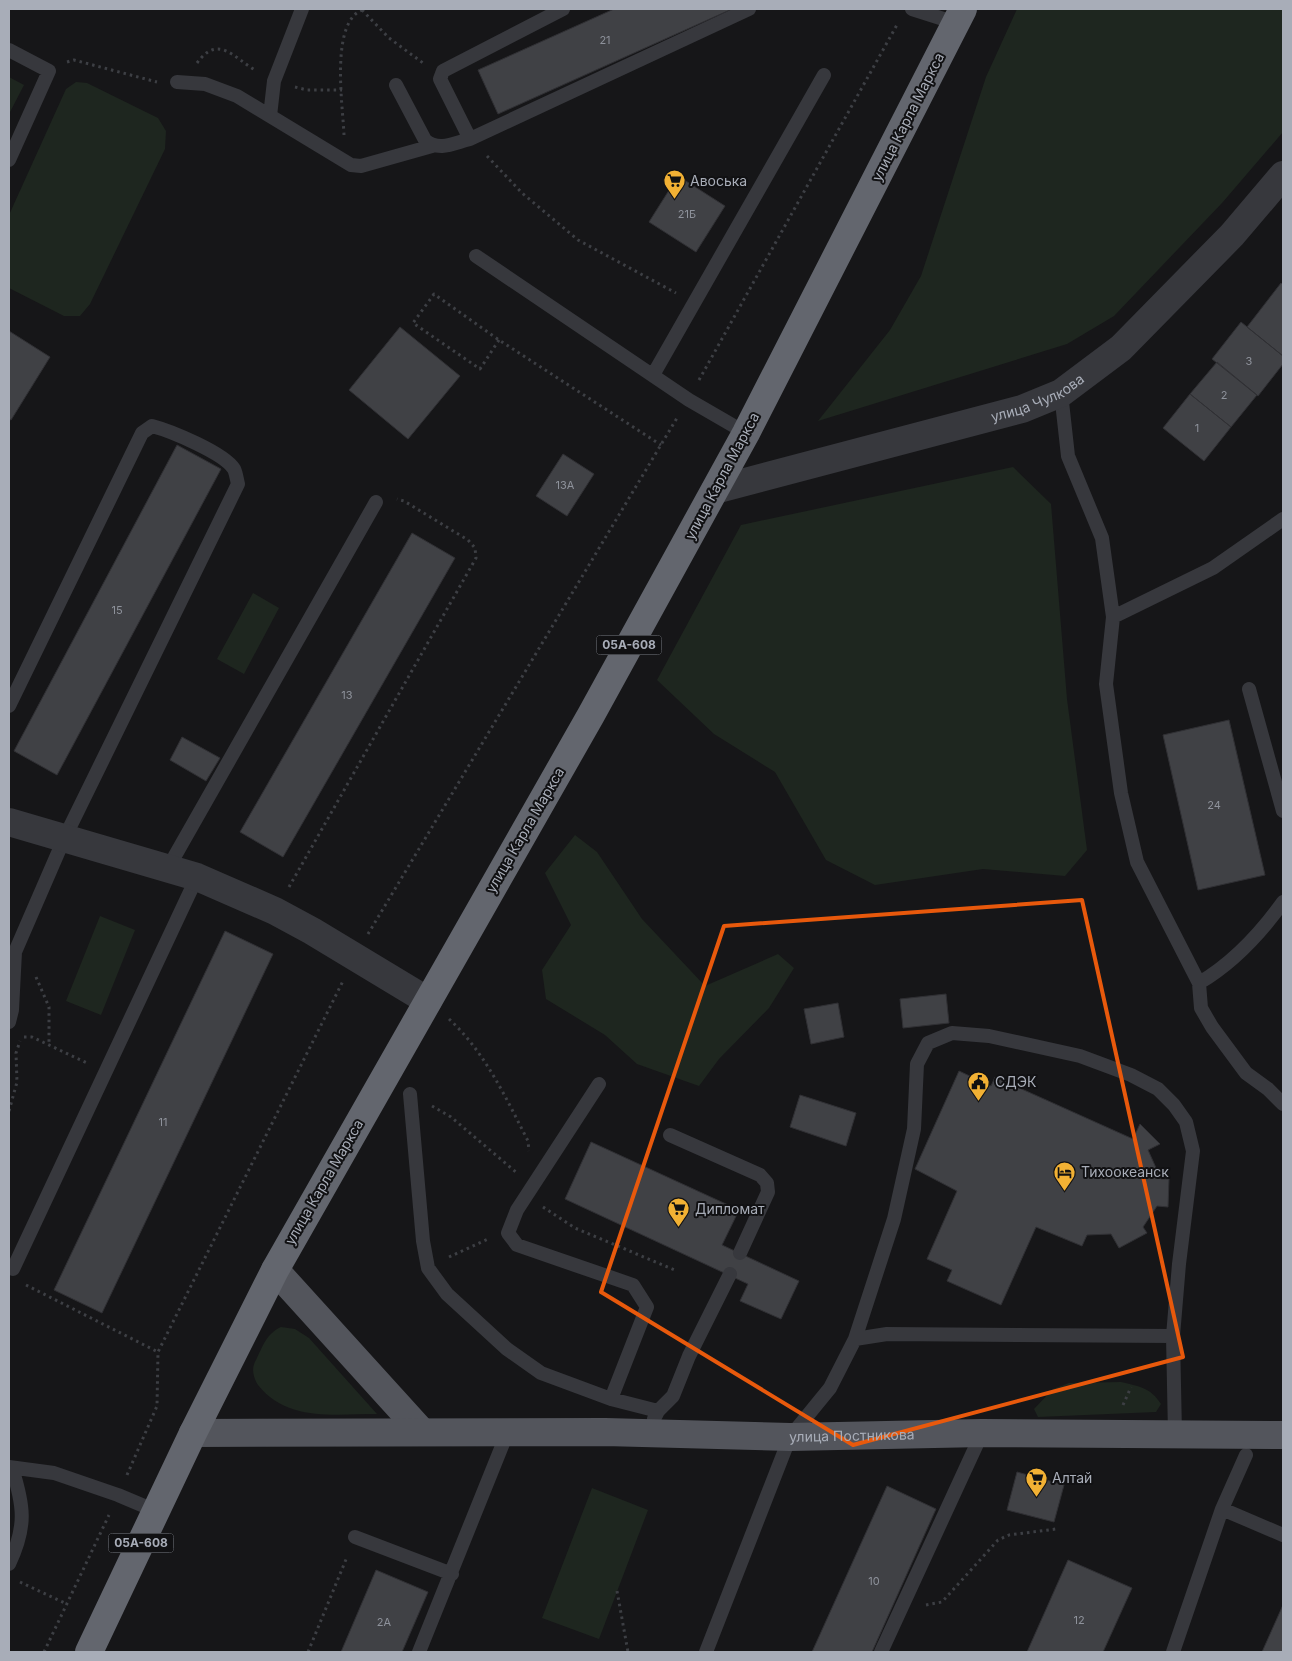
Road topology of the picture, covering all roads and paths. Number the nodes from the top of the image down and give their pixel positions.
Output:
1 (302, 9) edge
2 (363, 9) edge
3 (563, 9) edge
4 (750, 9) edge
5 (912, 9) edge
6 (959, 16) edge
7 (901, 17) dead end
8 (9, 50) edge
9 (440, 75) junction
10 (824, 75) dead end
11 (177, 82) dead end
12 (396, 85) dead end
13 (270, 116) junction
14 (470, 139) junction
15 (432, 146) junction
16 (9, 160) edge
17 (340, 160) junction
18 (1283, 175) edge
19 (476, 256) dead end
20 (683, 297) dead end
21 (499, 340) junction
22 (652, 375) junction
23 (1061, 393) junction
24 (689, 400) junction
25 (746, 433) junction
26 (661, 445) junction
27 (715, 490) junction
28 (376, 502) joint
29 (1283, 519) edge
30 (1112, 617) junction
31 (1249, 689) dead end
32 (9, 706) edge
33 (1283, 810) edge
34 (9, 822) edge
35 (64, 839) junction
36 (168, 868) junction
37 (198, 877) junction
38 (1283, 902) edge
39 (275, 911) junction
40 (15, 952) junction
41 (355, 956) junction
42 (1199, 983) junction
43 (428, 1001) junction
44 (9, 1022) edge
45 (49, 1046) junction
46 (107, 1072) junction
47 (600, 1084) dead end
48 (410, 1094) dead end
49 (1283, 1104) edge
50 (9, 1111) edge
51 (670, 1136) dead end
52 (533, 1188) junction
53 (477, 1242) dead end
54 (740, 1253) dead end
55 (428, 1268) junction
56 (13, 1269) joint
57 (275, 1270) junction
58 (730, 1274) dead end
59 (1173, 1336) junction
60 (855, 1339) junction
61 (158, 1352) junction
62 (611, 1399) junction
63 (653, 1422) junction
64 (421, 1431) junction
65 (508, 1431) junction
66 (192, 1433) junction
67 (982, 1433) junction
68 (1175, 1434) junction
69 (1283, 1435) edge
70 (790, 1437) junction
71 (1246, 1455) dead end
72 (10, 1467) edge
73 (118, 1495) junction
74 (1222, 1509) junction
75 (156, 1511) junction
76 (1056, 1529) dead end
77 (1283, 1534) edge
78 (355, 1538) joint
79 (9, 1564) edge
80 (452, 1574) junction
81 (29, 1586) dead end
82 (617, 1591) dead end
83 (942, 1602) dead end
84 (67, 1604) junction
85 (44, 1652) edge
86 (89, 1652) edge
87 (308, 1652) edge
88 (419, 1652) edge
89 (628, 1652) edge
90 (706, 1652) edge
91 (881, 1652) edge
92 (1173, 1652) edge

1 - 13 lane
2 - 9 path
2 - 17 path
3 - 9 lane
4 - 14 lane
5 - 6 lane
6 - 25 highway, улица Карла Маркса / 05А-608
7 - 24 path
8 - 16 lane
9 - 14 lane
10 - 22 lane
11 - 13 lane
12 - 15 lane
13 - 17 lane
14 - 15 lane
14 - 20 path
15 - 17 lane
18 - 23 street, улица Чулкова
19 - 22 lane
21 - 21 path
21 - 26 path
22 - 24 lane
23 - 27 street, улица Чулкова
23 - 30 lane
24 - 25 lane
24 - 26 path
25 - 27 highway, улица Карла Маркса / 05А-608
26 - 41 path
27 - 43 highway, улица Карла Маркса / 05А-608
28 - 36 lane
28 - 39 path
29 - 30 lane
30 - 42 lane
31 - 33 lane
32 - 35 lane
34 - 35 street
35 - 36 street
35 - 40 lane
36 - 37 street
37 - 39 street
37 - 46 lane
38 - 42 lane
39 - 41 street
40 - 44 lane
40 - 45 path
41 - 43 street
41 - 61 path
42 - 49 lane
43 - 52 path
43 - 57 highway, улица Карла Маркса / 05А-608
45 - 46 path
45 - 50 path
46 - 56 lane
47 - 52 lane
48 - 55 lane
51 - 54 lane
52 - 62 lane
53 - 55 path
55 - 62 lane
56 - 61 path
57 - 64 main road
57 - 66 highway, улица Карла Маркса / 05А-608
58 - 63 lane
59 - 60 lane
59 - 60 lane
59 - 68 lane
60 - 70 lane
61 - 73 path
62 - 63 lane
63 - 65 main road, улица Постникова
63 - 70 main road, улица Постникова
64 - 65 main road, улица Постникова
64 - 66 main road, улица Постникова
65 - 80 lane
66 - 75 highway, улица Карла Маркса / 05А-608
67 - 68 main road, улица Постникова
67 - 70 main road, улица Постникова
67 - 91 lane
68 - 69 main road, улица Постникова
70 - 90 lane
71 - 74 lane
72 - 73 lane
72 - 79 lane
73 - 75 lane
73 - 84 path
74 - 77 lane
74 - 92 lane
75 - 86 highway, улица Карла Маркса / 05А-608
76 - 83 path
78 - 80 lane
78 - 87 path
80 - 88 lane
81 - 84 path
82 - 89 path
84 - 85 path

